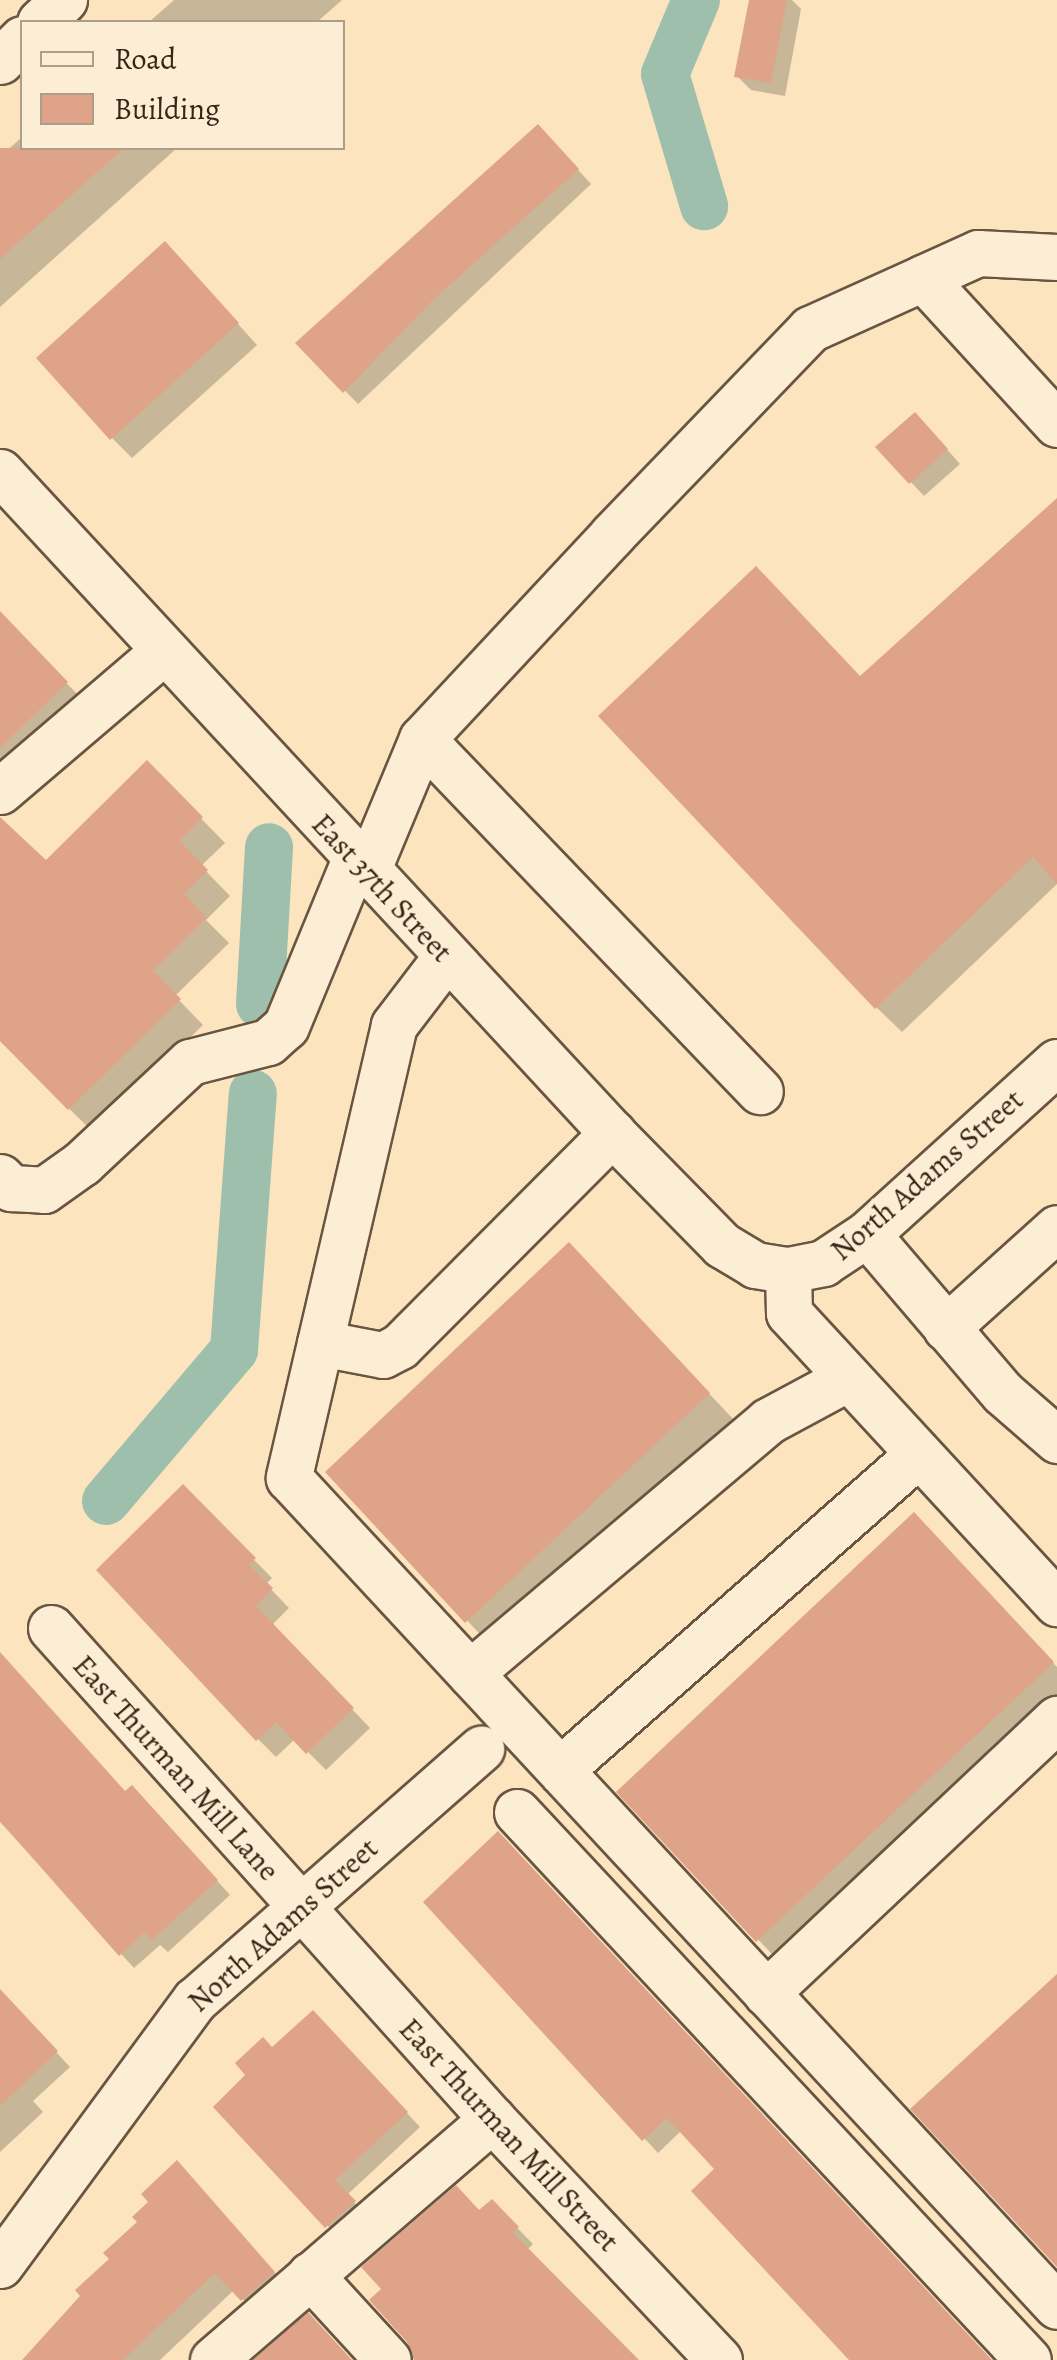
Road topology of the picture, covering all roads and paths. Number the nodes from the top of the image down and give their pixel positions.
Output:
1 (64, 0) edge
2 (42, 20) edge
3 (20, 42) edge
4 (0, 61) edge
5 (1057, 257) edge
6 (923, 278) junction
7 (1057, 424) edge
8 (0, 472) edge
9 (164, 651) junction
10 (422, 738) junction
11 (0, 790) edge
12 (361, 865) junction
13 (446, 957) junction
14 (1054, 1071) edge
15 (760, 1091) dead end
16 (612, 1132) junction
17 (0, 1177) edge
18 (1057, 1228) edge
19 (866, 1234) junction
20 (788, 1270) junction
21 (946, 1328) junction
22 (320, 1344) junction
23 (848, 1378) junction
24 (1057, 1440) edge
25 (918, 1454) junction
26 (1057, 1603) edge
27 (51, 1628) dead end
28 (470, 1673) junction
29 (1057, 1719) edge
30 (481, 1749) dead end
31 (560, 1770) junction
32 (518, 1812) dead end
33 (301, 1908) junction
34 (766, 1993) junction
35 (492, 2120) junction
36 (3, 2255) edge
37 (310, 2274) junction
38 (1057, 2306) edge
39 (213, 2360) edge
40 (388, 2360) edge
41 (720, 2360) edge
42 (1028, 2360) edge

1 - 2 street
3 - 4 street
5 - 6 street
6 - 7 street
6 - 10 street
8 - 9 street, East 37th Street
9 - 11 street
9 - 12 street, East 37th Street
10 - 12 street
10 - 15 street
12 - 13 street, East 37th Street
12 - 17 street
13 - 16 street, East 37th Street
13 - 22 street
14 - 19 street, North Adams Street
16 - 20 street, East 37th Street
16 - 22 street
18 - 21 street
19 - 20 street, North Adams Street
19 - 21 street
20 - 23 street
21 - 24 street
22 - 28 street
23 - 25 street
23 - 28 street
25 - 26 street
25 - 31 street
27 - 33 street, East Thurman Mill Lane
28 - 31 street
29 - 34 street
30 - 33 street, North Adams Street
31 - 34 street
32 - 42 street
33 - 35 street, East Thurman Mill Street
33 - 36 street, North Adams Street
34 - 38 street
35 - 37 street
35 - 41 street, East Thurman Mill Street
37 - 39 street
37 - 40 street

